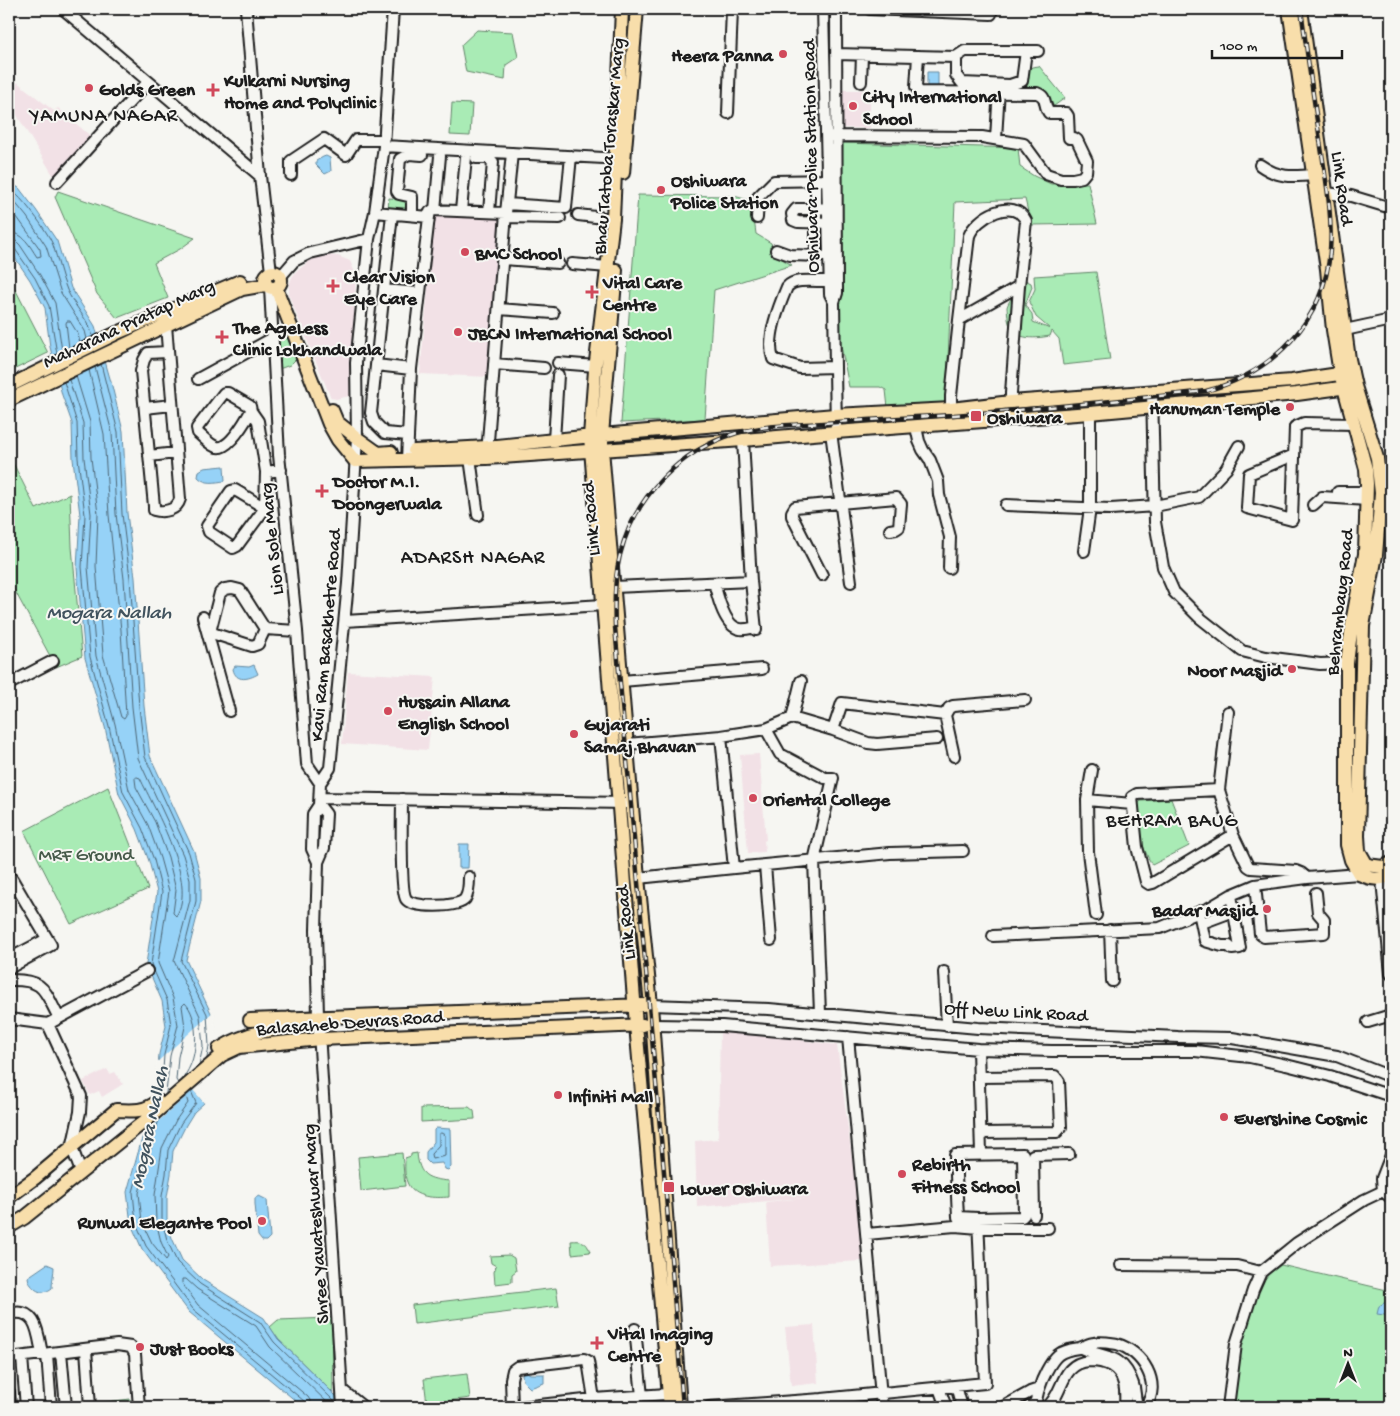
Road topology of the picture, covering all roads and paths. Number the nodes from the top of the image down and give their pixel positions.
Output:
1 (63, 9) edge
2 (246, 9) edge
3 (393, 9) edge
4 (622, 9) edge
5 (637, 9) edge
6 (732, 9) edge
7 (823, 9) edge
8 (836, 9) edge
9 (870, 9) edge
10 (1289, 9) edge
11 (1301, 9) edge
12 (934, 11) edge
13 (991, 14) dead end
14 (1026, 51) junction
15 (1038, 51) dead end
16 (836, 54) junction
17 (862, 55) junction
18 (918, 56) junction
19 (956, 57) junction
20 (148, 82) junction
21 (861, 82) dead end
22 (999, 89) junction
23 (728, 113) dead end
24 (831, 136) junction
25 (996, 139) junction
26 (384, 143) junction
27 (512, 153) junction
28 (440, 156) junction
29 (571, 156) junction
30 (466, 157) junction
31 (619, 159) junction
32 (1260, 165) dead end
33 (291, 175) dead end
34 (260, 176) junction
35 (1313, 176) junction
36 (816, 180) junction
37 (832, 180) junction
38 (57, 182) dead end
39 (1326, 193) junction
40 (832, 208) junction
41 (1391, 208) edge
42 (816, 209) junction
43 (461, 211) junction
44 (506, 211) junction
45 (375, 212) junction
46 (489, 212) junction
47 (432, 213) junction
48 (392, 214) junction
49 (578, 215) dead end
50 (412, 216) junction
51 (560, 218) dead end
52 (757, 218) dead end
53 (613, 219) junction
54 (816, 223) junction
55 (833, 223) junction
56 (369, 240) junction
57 (776, 250) dead end
58 (816, 256) junction
59 (829, 256) junction
60 (502, 259) junction
61 (558, 263) dead end
62 (572, 264) dead end
63 (608, 267) junction
64 (830, 281) junction
65 (273, 282) junction
66 (1019, 286) junction
67 (384, 290) junction
68 (419, 293) junction
69 (834, 302) junction
70 (499, 309) junction
71 (553, 313) dead end
72 (959, 320) junction
73 (1391, 320) edge
74 (166, 324) junction
75 (1345, 330) junction
76 (121, 338) junction
77 (273, 338) junction
78 (167, 352) junction
79 (558, 363) dead end
80 (494, 364) junction
81 (376, 365) junction
82 (1341, 365) junction
83 (596, 366) junction
84 (835, 367) junction
85 (544, 368) dead end
86 (411, 369) junction
87 (558, 375) dead end
88 (1320, 377) junction
89 (39, 378) junction
90 (198, 379) dead end
91 (9, 386) edge
92 (1349, 387) junction
93 (1152, 391) junction
94 (1322, 391) junction
95 (9, 400) edge
96 (1011, 402) junction
97 (172, 405) junction
98 (145, 408) junction
99 (1151, 408) junction
100 (951, 409) junction
101 (251, 411) junction
102 (1090, 413) junction
103 (835, 415) junction
104 (1353, 420) junction
105 (916, 427) junction
106 (833, 432) junction
107 (408, 435) junction
108 (596, 436) junction
109 (356, 438) junction
110 (554, 440) junction
111 (743, 440) junction
112 (1239, 446) dead end
113 (597, 450) junction
114 (487, 452) junction
115 (176, 453) junction
116 (149, 456) junction
117 (407, 456) junction
118 (1294, 456) junction
119 (470, 458) junction
120 (355, 461) junction
121 (281, 470) junction
122 (266, 472) junction
123 (1323, 492) dead end
124 (1367, 496) junction
125 (840, 503) junction
126 (1006, 505) dead end
127 (1313, 505) dead end
128 (1155, 506) junction
129 (265, 508) junction
130 (1090, 508) junction
131 (478, 515) dead end
132 (890, 530) dead end
133 (1084, 551) dead end
134 (949, 568) dead end
135 (822, 575) dead end
136 (609, 579) junction
137 (751, 580) junction
138 (851, 582) dead end
139 (715, 586) dead end
140 (603, 605) junction
141 (203, 617) dead end
142 (345, 621) junction
143 (265, 629) junction
144 (296, 631) junction
145 (52, 661) dead end
146 (1347, 663) junction
147 (762, 670) dead end
148 (622, 681) junction
149 (801, 681) dead end
150 (9, 684) edge
151 (1025, 700) dead end
152 (229, 711) dead end
153 (1228, 712) dead end
154 (945, 715) junction
155 (792, 718) junction
156 (766, 729) junction
157 (833, 730) junction
158 (721, 736) junction
159 (937, 739) dead end
160 (627, 744) junction
161 (954, 756) dead end
162 (1092, 770) dead end
163 (320, 783) junction
164 (1219, 790) junction
165 (402, 799) junction
166 (1087, 800) junction
167 (320, 802) junction
168 (618, 803) junction
169 (632, 804) junction
170 (1132, 804) junction
171 (1234, 835) junction
172 (963, 851) dead end
173 (814, 861) junction
174 (1391, 863) edge
175 (765, 865) junction
176 (734, 868) junction
177 (1363, 870) junction
178 (9, 877) edge
179 (469, 877) dead end
180 (1387, 877) edge
181 (638, 878) junction
182 (1307, 878) junction
183 (1255, 885) junction
184 (1316, 893) dead end
185 (1231, 895) junction
186 (1234, 911) junction
187 (1096, 915) dead end
188 (1200, 918) junction
189 (1110, 930) junction
190 (993, 936) dead end
191 (771, 940) dead end
192 (49, 942) junction
193 (9, 946) edge
194 (12, 958) edge
195 (9, 968) edge
196 (146, 972) dead end
197 (944, 972) dead end
198 (1391, 974) edge
199 (9, 980) edge
200 (1112, 981) dead end
201 (635, 1005) junction
202 (651, 1005) junction
203 (820, 1014) junction
204 (1391, 1015) edge
205 (318, 1017) junction
206 (59, 1018) junction
207 (290, 1018) junction
208 (9, 1019) edge
209 (250, 1020) dead end
210 (1368, 1022) dead end
211 (48, 1024) junction
212 (652, 1025) junction
213 (636, 1026) junction
214 (948, 1026) junction
215 (848, 1037) junction
216 (320, 1039) junction
217 (978, 1049) junction
218 (215, 1055) junction
219 (979, 1077) junction
220 (1391, 1077) edge
221 (1391, 1096) edge
222 (155, 1108) junction
223 (981, 1133) junction
224 (72, 1148) junction
225 (981, 1154) junction
226 (1028, 1154) junction
227 (1069, 1154) dead end
228 (1391, 1155) edge
229 (81, 1172) junction
230 (1387, 1194) edge
231 (9, 1197) edge
232 (1034, 1216) dead end
233 (978, 1218) junction
234 (9, 1227) edge
235 (979, 1228) junction
236 (1048, 1228) dead end
237 (867, 1234) junction
238 (1121, 1265) dead end
239 (1261, 1272) junction
240 (9, 1314) edge
241 (635, 1329) dead end
242 (1081, 1348) junction
243 (86, 1349) junction
244 (61, 1352) junction
245 (44, 1354) junction
246 (22, 1357) junction
247 (9, 1358) edge
248 (956, 1386) junction
249 (939, 1388) junction
250 (1039, 1389) junction
251 (9, 1392) edge
252 (667, 1394) junction
253 (881, 1394) junction
254 (642, 1396) junction
255 (343, 1398) edge
256 (594, 1399) junction
257 (10, 1407) edge
258 (26, 1407) edge
259 (51, 1407) edge
260 (66, 1407) edge
261 (90, 1407) edge
262 (139, 1407) edge
263 (364, 1407) edge
264 (512, 1407) edge
265 (522, 1407) edge
266 (670, 1407) edge
267 (680, 1407) edge
268 (709, 1407) edge
269 (882, 1407) edge
270 (946, 1407) edge
271 (962, 1407) edge
272 (1003, 1407) edge
273 (1029, 1407) edge
274 (1047, 1407) edge
275 (1125, 1407) edge
276 (1138, 1407) edge
277 (1144, 1407) edge
278 (1228, 1407) edge

1 - 20 street
2 - 34 street, Lion Sole Marg
3 - 26 street, Kavi Ram Basakhetre Road
4 - 31 main road, Bhau Tatoba Toraskar Marg
5 - 31 main road, Bhau Tatoba Toraskar Marg
6 - 23 street
7 - 24 street, Oshiwara Police Station Road
8 - 16 street, Oshiwara Police Station Road
9 - 12 street
10 - 35 main road, Link Road
11 - 39 main road, Link Road
12 - 13 street
14 - 15 street
14 - 19 street
14 - 22 street
16 - 17 street
16 - 24 street, Oshiwara Police Station Road
17 - 18 street
17 - 21 street
18 - 19 street
18 - 22 street
19 - 22 street
20 - 34 street
20 - 38 street
22 - 25 street
22 - 25 street
24 - 25 street
24 - 37 street, Oshiwara Police Station Road
26 - 27 street
26 - 33 street
26 - 45 street, Kavi Ram Basakhetre Road
27 - 29 street
27 - 44 street
28 - 30 street
28 - 47 street
28 - 50 street
29 - 31 street
29 - 44 street
30 - 43 street
30 - 46 street
31 - 53 main road, Bhau Tatoba Toraskar Marg
31 - 108 main road, Bhau Tatoba Toraskar Marg
32 - 35 street
34 - 65 street, Lion Sole Marg
35 - 82 main road, Link Road
36 - 37 street
36 - 42 street
36 - 52 street
37 - 40 street, Oshiwara Police Station Road
39 - 41 street
39 - 75 main road, Link Road
40 - 42 street
40 - 55 street, Oshiwara Police Station Road
42 - 54 street
42 - 54 street
43 - 46 street
43 - 47 street
44 - 46 street
44 - 51 street
44 - 60 street
45 - 48 street
45 - 56 street, Kavi Ram Basakhetre Road
47 - 50 street
47 - 68 street
48 - 50 street
48 - 67 street
49 - 53 street
53 - 63 main road, Bhau Tatoba Toraskar Marg
54 - 55 street
54 - 58 street
55 - 59 street, Oshiwara Police Station Road
55 - 69 street, Oshiwara Police Station Road
56 - 65 street
56 - 109 street, Kavi Ram Basakhetre Road
57 - 58 street
58 - 59 street
59 - 64 street, Oshiwara Police Station Road
60 - 61 street
60 - 70 street
62 - 63 street
63 - 83 main road, Bhau Tatoba Toraskar Marg
64 - 69 street, Oshiwara Police Station Road
64 - 84 street
65 - 74 main road, Maharana Pratap Marg
65 - 76 main road, Maharana Pratap Marg
65 - 77 street, Lion Sole Marg
65 - 109 main road
65 - 120 main road
66 - 72 street
66 - 72 street
66 - 96 street
67 - 68 street
67 - 81 street
68 - 86 street
69 - 84 street, Oshiwara Police Station Road
70 - 71 street
70 - 80 street
72 - 100 street
73 - 75 street
74 - 76 main road, Maharana Pratap Marg
74 - 78 street
75 - 82 main road, Link Road
76 - 89 main road, Maharana Pratap Marg
77 - 90 street
77 - 121 street, Lion Sole Marg
78 - 97 street
78 - 98 street
79 - 83 street
80 - 85 street
80 - 114 street
81 - 86 street
81 - 107 street
82 - 88 main road
82 - 88 main road
82 - 92 main road, Behrambaug Road
83 - 108 main road, Bhau Tatoba Toraskar Marg
84 - 103 street, Oshiwara Police Station Road
86 - 107 street
87 - 110 street
88 - 93 main road
89 - 91 main road, Maharana Pratap Marg
89 - 95 main road, Maharana Pratap Marg
92 - 94 main road
92 - 104 main road, Behrambaug Road
92 - 177 main road, Behrambaug Road
93 - 96 main road
93 - 99 street
94 - 99 main road
94 - 104 main road
96 - 100 main road
97 - 98 street
97 - 115 street
98 - 116 street
99 - 102 main road
99 - 128 street
100 - 103 main road
101 - 101 street
101 - 122 street
102 - 105 main road
102 - 130 street
103 - 106 street, Oshiwara Police Station Road
103 - 108 main road
104 - 118 street
104 - 124 main road, Behrambaug Road
105 - 106 main road
105 - 134 street
106 - 111 main road
106 - 125 street, Oshiwara Police Station Road
107 - 117 street
108 - 110 main road
108 - 113 main road, Link Road
109 - 117 main road
109 - 120 street, Kavi Ram Basakhetre Road
110 - 114 main road
111 - 113 main road
111 - 137 street
112 - 128 street
113 - 114 main road
113 - 136 main road, Link Road
114 - 117 main road
114 - 119 main road
115 - 116 street
115 - 116 street
117 - 119 main road
117 - 120 main road
118 - 118 street
119 - 131 street
120 - 142 street, Kavi Ram Basakhetre Road
121 - 122 street
121 - 144 street, Lion Sole Marg
122 - 129 street
123 - 124 street
124 - 127 street
124 - 146 main road, Behrambaug Road
125 - 132 street
125 - 135 street
125 - 138 street, Oshiwara Police Station Road
126 - 130 street
128 - 130 street
128 - 146 street
129 - 129 street
130 - 133 street
136 - 137 street
136 - 140 main road, Link Road
136 - 148 main road, Link Road
137 - 139 street
140 - 142 street
140 - 168 main road, Link Road
141 - 152 street
142 - 163 street, Kavi Ram Basakhetre Road
143 - 143 street
143 - 144 street
144 - 163 street, Lion Sole Marg
145 - 150 street
146 - 177 main road, Behrambaug Road
147 - 148 street
148 - 160 main road, Link Road
149 - 155 street
151 - 154 street
153 - 164 street
154 - 157 street
154 - 161 street
155 - 156 street
155 - 157 street
156 - 158 street
156 - 173 street
157 - 159 street
158 - 160 street
158 - 176 street
160 - 169 main road, Link Road
162 - 166 street
163 - 167 street, Shree Yavateshwar Marg
164 - 170 street
164 - 171 street
165 - 167 street
165 - 168 street
165 - 179 street
166 - 170 street
166 - 187 street
167 - 205 street, Shree Yavateshwar Marg
168 - 169 street
168 - 201 main road, Link Road
169 - 181 main road, Link Road
170 - 171 street
171 - 182 street
172 - 173 street
173 - 175 street
173 - 203 street
174 - 177 main road
175 - 176 street
175 - 191 street
176 - 181 street
177 - 180 main road
177 - 182 street
178 - 192 street
180 - 198 street
181 - 202 main road, Link Road
182 - 183 street
183 - 184 street
183 - 185 street
185 - 186 street
185 - 188 street
186 - 188 street
186 - 188 street
188 - 189 street
189 - 190 street
189 - 200 street
192 - 194 street
192 - 195 street
193 - 194 street
196 - 206 street
197 - 214 street
199 - 206 street
201 - 202 main road, Off New Link Road
201 - 205 main road, Balasaheb Devras Road
201 - 213 main road, Link Road
202 - 203 street, Off New Link Road
202 - 212 main road, Link Road
203 - 214 street, Off New Link Road
204 - 210 street
205 - 207 main road, Balasaheb Devras Road
205 - 216 street, Shree Yavateshwar Marg
206 - 211 street
207 - 209 main road, Balasaheb Devras Road
207 - 218 main road
208 - 211 street
211 - 224 street
212 - 213 main road, Balasaheb Devras Road
212 - 215 street, Off New Link Road
212 - 267 main road, Link Road
213 - 216 main road, Balasaheb Devras Road
213 - 252 main road, Link Road
214 - 220 street, Off New Link Road
215 - 217 street, Off New Link Road
215 - 237 street
216 - 218 main road, Balasaheb Devras Road
216 - 255 street, Shree Yavateshwar Marg
217 - 219 street
217 - 221 street, Off New Link Road
218 - 222 main road, Balasaheb Devras Road
219 - 223 street
219 - 223 street
222 - 224 main road
222 - 229 main road, Balasaheb Devras Road
223 - 225 street
224 - 229 street
224 - 231 main road
225 - 226 street
225 - 233 street
226 - 227 street
226 - 232 street
226 - 233 street
228 - 230 street
229 - 234 main road, Balasaheb Devras Road
230 - 239 street
233 - 235 street
235 - 236 street
235 - 237 street
235 - 248 street
237 - 253 street
238 - 239 street
239 - 278 street
240 - 245 street
241 - 254 street
242 - 250 street
242 - 276 street
242 - 277 street
243 - 244 street
243 - 261 street
243 - 262 street
244 - 245 street
244 - 260 street
245 - 246 street
245 - 259 street
246 - 247 street
246 - 258 street
248 - 249 street
248 - 271 street
249 - 253 street
249 - 270 street
250 - 272 street
250 - 273 street
251 - 257 street
252 - 254 street
252 - 266 main road, Link Road
253 - 268 street
253 - 269 street
254 - 256 street
255 - 263 street
256 - 264 street
256 - 265 street
274 - 275 street

